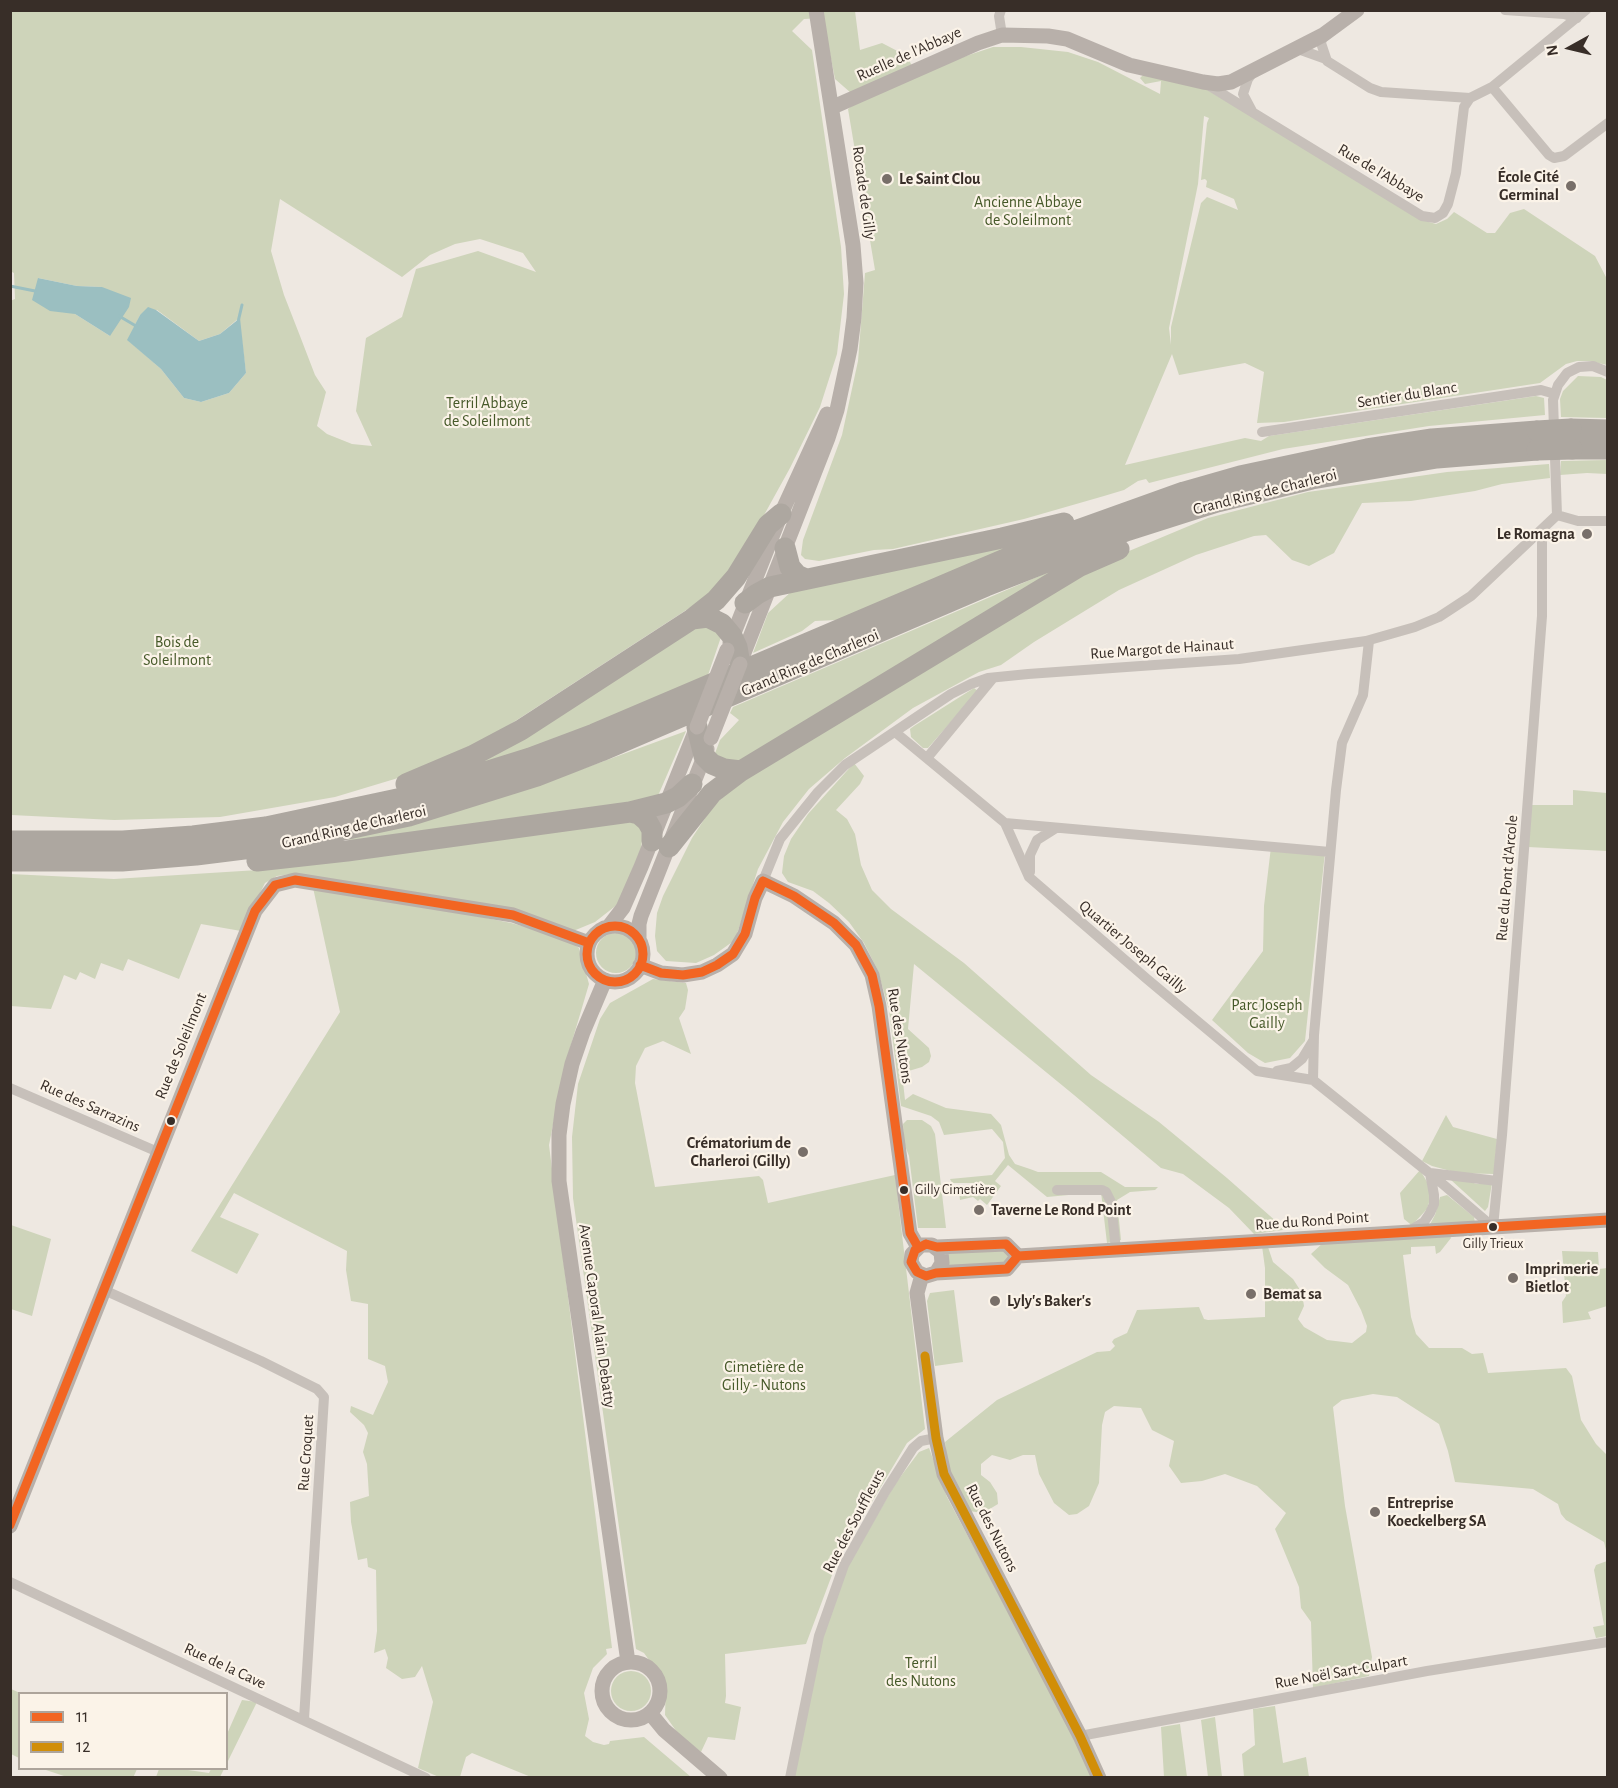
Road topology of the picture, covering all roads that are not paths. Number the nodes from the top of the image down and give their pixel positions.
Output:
1 (816, 10) edge
2 (1001, 10) edge
3 (1357, 10) edge
4 (1505, 10) edge
5 (1581, 14) edge
6 (1002, 35) junction
7 (1323, 35) junction
8 (1298, 49) junction
9 (1326, 59) junction
10 (1254, 71) junction
11 (1203, 82) junction
12 (1492, 87) junction
13 (1470, 98) junction
14 (832, 107) junction
15 (1254, 114) junction
16 (1608, 123) edge
17 (1608, 372) edge
18 (843, 381) junction
19 (1555, 394) junction
20 (1608, 430) edge
21 (1262, 432) dead end
22 (1571, 439) junction
23 (1537, 440) junction
24 (1608, 449) edge
25 (1217, 502) junction
26 (781, 514) junction
27 (1557, 515) junction
28 (1112, 516) junction
29 (1608, 521) edge
30 (1542, 530) junction
31 (785, 548) junction
32 (806, 579) junction
33 (770, 587) junction
34 (745, 603) junction
35 (692, 620) junction
36 (1369, 640) junction
37 (737, 648) junction
38 (993, 678) junction
39 (895, 732) junction
40 (700, 743) junction
41 (927, 758) junction
42 (741, 771) junction
43 (692, 784) junction
44 (666, 803) junction
45 (630, 812) junction
46 (335, 814) junction
47 (1005, 823) junction
48 (1056, 828) junction
49 (10, 842) edge
50 (661, 844) junction
51 (1330, 852) junction
52 (10, 861) edge
53 (51, 862) junction
54 (1032, 880) junction
55 (763, 881) junction
56 (609, 926) junction
57 (639, 940) junction
58 (589, 944) junction
59 (640, 965) junction
60 (604, 980) junction
61 (1314, 1035) junction
62 (1267, 1072) junction
63 (1313, 1080) junction
64 (10, 1089) edge
65 (158, 1152) junction
66 (1430, 1173) junction
67 (1497, 1181) junction
68 (1057, 1190) dead end
69 (1608, 1220) edge
70 (1493, 1227) junction
71 (1402, 1233) junction
72 (918, 1247) junction
73 (937, 1248) junction
74 (1116, 1250) junction
75 (1018, 1256) junction
76 (929, 1274) junction
77 (104, 1290) junction
78 (936, 1438) junction
79 (10, 1526) edge
80 (10, 1582) edge
81 (1608, 1642) edge
82 (628, 1662) junction
83 (650, 1713) junction
84 (304, 1719) junction
85 (1080, 1736) junction
86 (426, 1778) edge
87 (720, 1778) edge
88 (790, 1778) edge
89 (1100, 1778) edge

1 - 14 street, Rocade de Gilly
2 - 6 street
3 - 7 street
4 - 5 street
5 - 12 street
6 - 11 street
6 - 14 street, Ruelle de l'Abbaye
7 - 8 street
7 - 9 street
8 - 9 street
8 - 10 street
9 - 13 street
10 - 11 street
10 - 15 street
11 - 15 street, Rue de l'Abbaye
12 - 13 street
12 - 16 street
13 - 15 street, Rue de l'Abbaye
14 - 18 street, Rocade de Gilly
17 - 19 street
18 - 26 street
18 - 31 street
19 - 21 street, Sentier du Blanc
19 - 27 street
20 - 22 highway, Grand Ring de Charleroi
22 - 23 highway, Grand Ring de Charleroi, bridge
22 - 24 highway, Grand Ring de Charleroi
23 - 25 highway, Grand Ring de Charleroi
23 - 28 highway, Grand Ring de Charleroi
25 - 42 highway
25 - 53 highway, Grand Ring de Charleroi
26 - 34 street
26 - 35 highway
27 - 29 street
27 - 30 street, Rue Margot de Hainaut
28 - 32 highway
28 - 46 highway, Grand Ring de Charleroi
30 - 36 street, Rue Margot de Hainaut
30 - 67 street, Rue du Pont d'Arcole
31 - 32 highway
31 - 33 street
32 - 33 highway
33 - 34 highway
33 - 37 street
34 - 37 street
35 - 37 highway
35 - 46 highway
36 - 38 street, Rue Margot de Hainaut
36 - 51 street
37 - 40 street, bridge
38 - 39 street, Rue Margot de Hainaut
38 - 41 street
39 - 41 street, Quartier Joseph Gailly
39 - 55 street, Rue Margot de Hainaut
40 - 42 highway
40 - 43 street
40 - 44 street
41 - 47 street, Quartier Joseph Gailly
42 - 50 highway
43 - 44 highway
43 - 50 street
44 - 45 highway
44 - 50 street
45 - 50 highway
45 - 53 highway
46 - 49 highway, Grand Ring de Charleroi
47 - 48 street
47 - 54 street, Quartier Joseph Gailly
48 - 51 street
48 - 54 street
50 - 56 street
50 - 57 street
51 - 61 street
52 - 53 highway, Grand Ring de Charleroi
54 - 62 street, Quartier Joseph Gailly
55 - 59 street
55 - 72 street, Rue des Nutons
56 - 57 street
56 - 58 street
57 - 59 street
58 - 60 street
58 - 65 street, Rue de Soleilmont
59 - 60 street
60 - 82 street, Avenue Caporal Alain Debatty
61 - 62 street
61 - 63 street
62 - 63 street, Quartier Joseph Gailly
63 - 66 street, Quartier Joseph Gailly
64 - 65 street, Rue des Sarrazins
65 - 77 street, Rue de Soleilmont
66 - 67 street
66 - 70 street, Quartier Joseph Gailly
66 - 71 street
67 - 70 street, Rue du Pont d'Arcole
68 - 74 street
69 - 70 street, Rue du Rond Point
70 - 71 street, Rue du Rond Point
71 - 74 street, Rue du Rond Point
72 - 73 street
72 - 76 street
73 - 75 street, Rue du Rond Point
73 - 76 street
74 - 75 street, Rue du Rond Point
75 - 76 street, Rue du Rond Point
76 - 78 street, Rue des Nutons
77 - 79 street, Rue de Soleilmont
77 - 84 street, Rue Croquet
78 - 85 street, Rue des Nutons
78 - 88 street, Rue des Souffleurs
80 - 84 street, Rue de la Cave
81 - 85 street, Rue Noël Sart-Culpart
82 - 83 street
82 - 83 street
83 - 87 street
84 - 86 street, Rue de la Cave
85 - 89 street, Rue des Nutons

